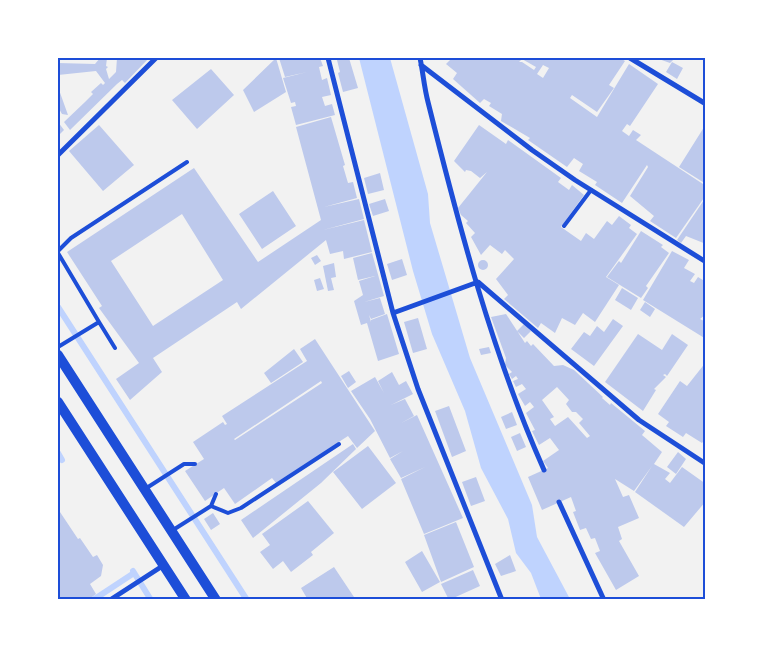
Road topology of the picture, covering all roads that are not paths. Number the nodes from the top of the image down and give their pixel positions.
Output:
1 (156, 58) edge
2 (328, 58) edge
3 (420, 58) edge
4 (630, 58) edge
5 (421, 65) junction
6 (706, 104) edge
7 (58, 156) edge
8 (187, 162) dead end
9 (591, 190) junction
10 (564, 226) dead end
11 (58, 252) edge
12 (706, 262) edge
13 (478, 282) junction
14 (393, 312) junction
15 (98, 322) junction
16 (58, 348) edge
17 (116, 348) dead end
18 (58, 355) edge
19 (58, 402) edge
20 (339, 444) dead end
21 (195, 464) dead end
22 (706, 464) edge
23 (544, 470) dead end
24 (144, 489) junction
25 (216, 494) dead end
26 (559, 502) dead end
27 (211, 506) junction
28 (172, 531) junction
29 (164, 565) junction
30 (110, 600) edge
31 (186, 600) edge
32 (216, 600) edge
33 (502, 600) edge
34 (604, 600) edge

1 - 7 street
2 - 14 street
3 - 5 street
4 - 6 street
5 - 9 street
5 - 13 street
8 - 11 lane
9 - 10 lane
9 - 12 street
11 - 15 lane
13 - 14 street
13 - 22 street
13 - 23 street
14 - 33 street
15 - 16 lane
15 - 17 lane
18 - 24 main road
19 - 29 main road
20 - 27 lane
21 - 24 lane
24 - 28 main road
25 - 27 lane
26 - 34 street
27 - 28 lane
28 - 32 main road
29 - 30 street
29 - 31 main road

